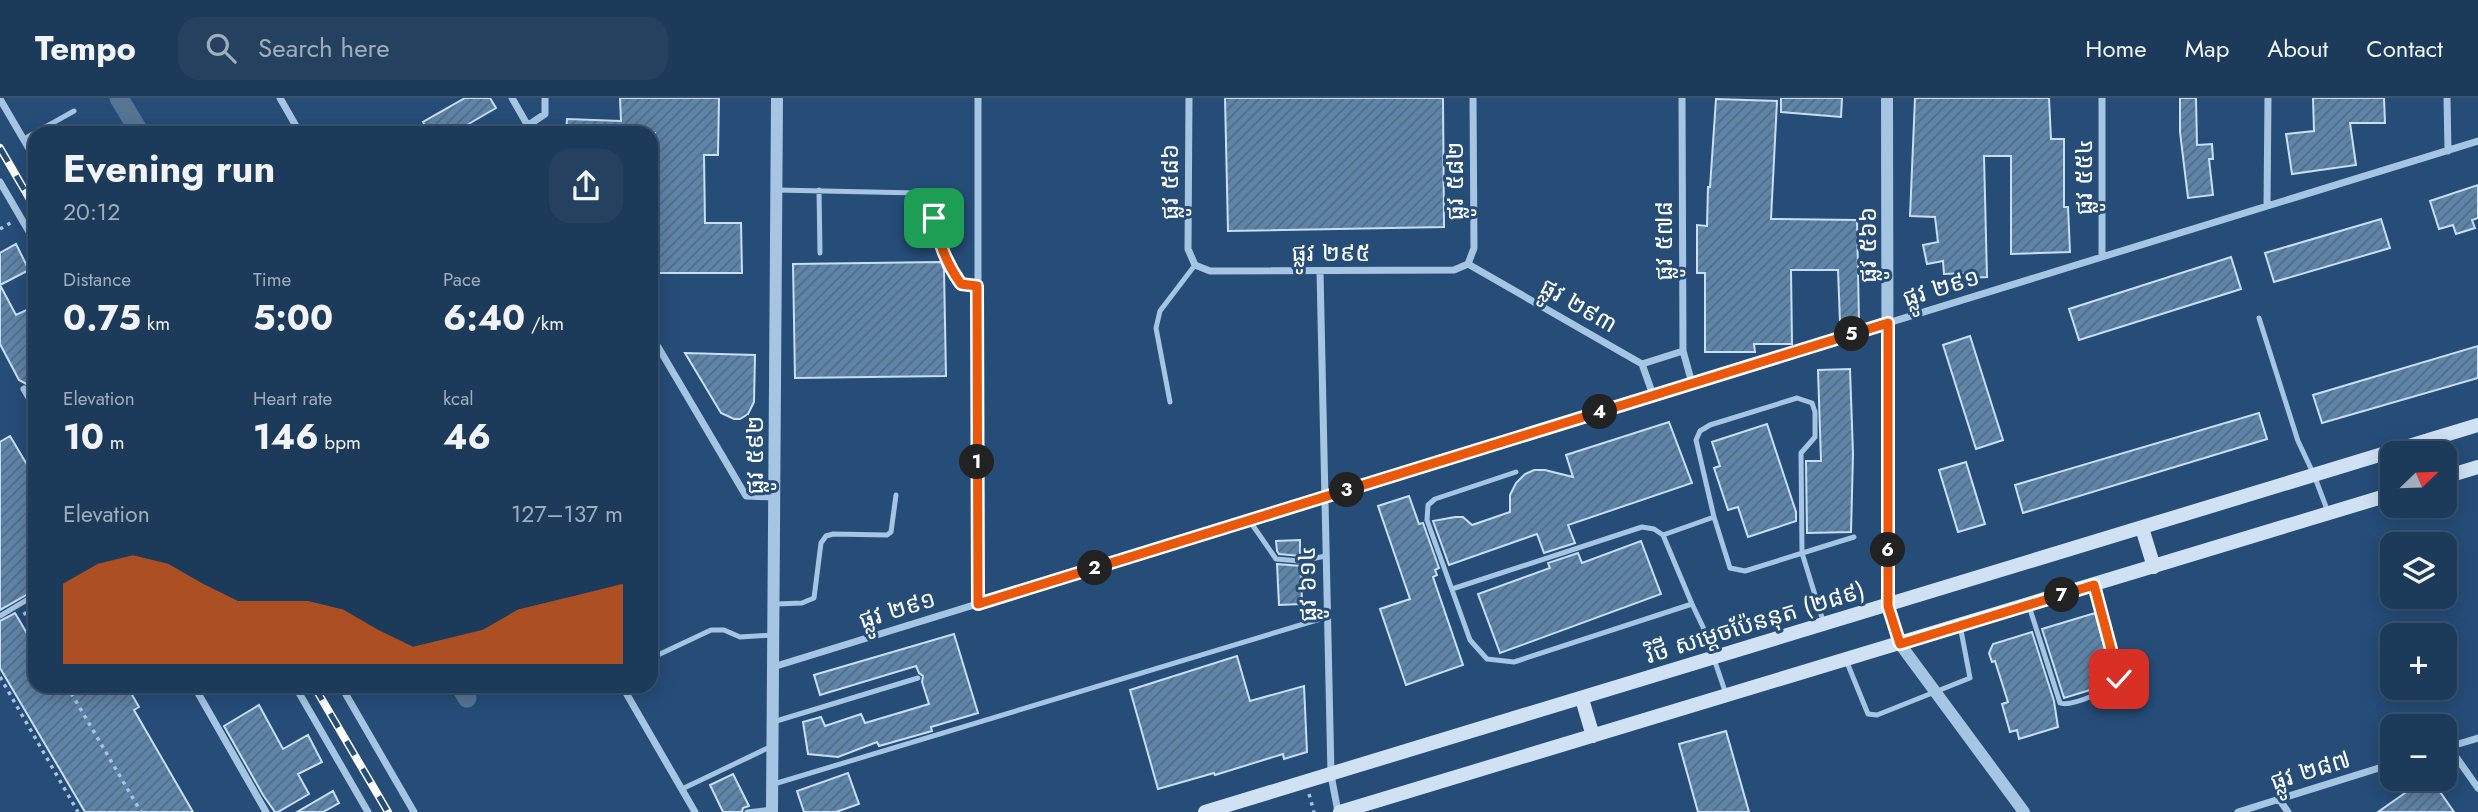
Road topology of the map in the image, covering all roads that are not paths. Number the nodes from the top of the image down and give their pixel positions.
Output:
1 (280, 98) edge
2 (512, 98) edge
3 (545, 98) edge
4 (777, 98) edge
5 (978, 98) edge
6 (1189, 98) edge
7 (1473, 98) edge
8 (1682, 98) edge
9 (1887, 98) edge
10 (2102, 98) edge
11 (2268, 98) edge
12 (2447, 98) edge
13 (0, 99) edge
14 (74, 111) dead end
15 (47, 126) edge
16 (296, 126) edge
17 (528, 126) edge
18 (533, 126) edge
19 (28, 136) edge
20 (23, 139) junction
21 (2478, 141) edge
22 (28, 147) edge
23 (2448, 151) junction
24 (0, 182) edge
25 (777, 190) junction
26 (819, 190) junction
27 (2267, 206) junction
28 (28, 230) edge
29 (820, 253) dead end
30 (2102, 257) junction
31 (1468, 264) junction
32 (1195, 265) junction
33 (1320, 271) junction
34 (977, 286) junction
35 (2259, 318) dead end
36 (1888, 323) junction
37 (658, 347) edge
38 (1683, 351) junction
39 (1643, 364) junction
40 (1692, 383) junction
41 (24, 389) dead end
42 (1653, 395) junction
43 (28, 396) edge
44 (1170, 402) dead end
45 (2478, 425) edge
46 (2478, 467) edge
47 (1516, 472) dead end
48 (2457, 473) edge
49 (2314, 475) junction
50 (896, 495) dead end
51 (774, 497) junction
52 (1324, 497) junction
53 (2380, 498) edge
54 (2329, 513) junction
55 (1714, 517) junction
56 (1249, 520) junction
57 (2142, 528) junction
58 (1663, 535) junction
59 (1854, 537) dead end
60 (1802, 553) junction
61 (1326, 555) junction
62 (2154, 567) junction
63 (2094, 585) junction
64 (1452, 589) junction
65 (28, 599) edge
66 (774, 604) junction
67 (978, 604) junction
68 (1692, 604) junction
69 (2028, 605) junction
70 (1888, 606) junction
71 (0, 616) edge
72 (1327, 617) junction
73 (1824, 625) junction
74 (1960, 625) junction
75 (774, 635) junction
76 (1900, 644) junction
77 (660, 654) dead end
78 (1715, 658) junction
79 (1846, 660) junction
80 (773, 667) junction
81 (918, 678) dead end
82 (1934, 691) junction
83 (198, 693) edge
84 (299, 693) edge
85 (345, 693) edge
86 (626, 693) edge
87 (1727, 696) junction
88 (1582, 699) junction
89 (773, 722) junction
90 (1593, 736) junction
91 (2478, 738) edge
92 (773, 745) junction
93 (2457, 745) edge
94 (2457, 761) edge
95 (2380, 768) edge
96 (1331, 775) junction
97 (772, 784) junction
98 (2478, 788) edge
99 (682, 789) junction
100 (2279, 799) junction
101 (772, 810) edge
102 (267, 812) edge
103 (368, 812) edge
104 (414, 812) edge
105 (695, 812) edge
106 (747, 812) edge
107 (1205, 812) edge
108 (1339, 812) edge
109 (2024, 812) edge
110 (2238, 812) edge
111 (2288, 812) edge

1 - 16 street
2 - 17 street
3 - 18 street
4 - 25 street, ផ្លូវ ៥៩២
5 - 34 street
6 - 32 street, ផ្លូវ ៥៨៦
7 - 31 street, ផ្លូវ ៥៨២
8 - 38 street, ផ្លូវ ៥៧៨
9 - 36 street, ផ្លូវ ៥៦៦
10 - 30 street, ផ្លូវ ៥៥៤
11 - 27 street
12 - 23 street
13 - 20 street
14 - 15 lane
19 - 20 lane
20 - 22 street
21 - 23 street, ផ្លូវ ២៩១
23 - 27 street, ផ្លូវ ២៩១
24 - 28 street
25 - 26 lane
25 - 51 street, ផ្លូវ ៥៩២
26 - 29 lane
26 - 34 lane
27 - 30 street, ផ្លូវ ២៩១
30 - 36 street, ផ្លូវ ២៩១
31 - 33 street, ផ្លូវ ២៩៥
31 - 39 street, ផ្លូវ ២៩៣
32 - 33 street, ផ្លូវ ២៩៥
32 - 44 lane
33 - 52 street, ផ្លូវ ៦១៤
34 - 67 street
35 - 49 lane
36 - 40 street, ផ្លូវ ២៩១
36 - 70 street, ផ្លូវ ៥៦៦
37 - 51 street
38 - 39 street
38 - 40 street, ផ្លូវ ៥៧៨
39 - 42 street
40 - 42 street, ផ្លូវ ២៩១
41 - 43 street
42 - 52 street, ផ្លូវ ២៩១
45 - 49 main road, វិថី សម្តេចប៉ែននុត (២៨៩)
46 - 48 main road
47 - 64 lane
49 - 54 lane
49 - 57 main road, វិថី សម្តេចប៉ែននុត (២៨៩)
50 - 66 lane
51 - 66 street, ផ្លូវ ៥៩២
52 - 56 street, ផ្លូវ ២៩១
52 - 61 street, ផ្លូវ ៦១៤
53 - 54 main road
54 - 62 main road
55 - 58 lane
55 - 60 lane
55 - 60 lane
56 - 61 lane
56 - 67 street, ផ្លូវ ២៩១
57 - 62 main road
57 - 70 main road, វិថី សម្តេចប៉ែននុត (២៨៩)
58 - 64 lane
58 - 68 lane
59 - 60 lane
60 - 73 lane
61 - 72 street, ផ្លូវ ៦១៤
62 - 63 main road
63 - 69 main road
63 - 69 lane
64 - 68 lane
65 - 71 lane
66 - 75 street, ផ្លូវ ៥៩២
67 - 80 street, ផ្លូវ ២៩១
68 - 78 lane
69 - 74 main road
70 - 73 main road, វិថី សម្តេចប៉ែននុត (២៨៩)
70 - 76 street, ផ្លូវ ៥៦៦
72 - 96 street, ផ្លូវ ៦១៤
72 - 97 lane
73 - 78 main road, វិថី សម្តេចប៉ែននុត (២៨៩)
74 - 76 main road
74 - 82 lane
75 - 77 lane
75 - 80 street, ផ្លូវ ៥៩២
76 - 79 main road
76 - 82 street, ផ្លូវ ៥៦៦
78 - 87 lane
78 - 88 main road, វិថី សម្តេចប៉ែននុត (២៨៩)
79 - 82 lane
79 - 87 main road
80 - 89 street, ផ្លូវ ៥៩២
81 - 89 lane
82 - 109 street, ផ្លូវ ៥៦៦
83 - 102 street
84 - 103 street
85 - 104 street
86 - 99 street
87 - 90 main road
88 - 90 main road
88 - 96 main road, វិថី សម្តេចប៉ែននុត (២៨៩)
89 - 92 street, ផ្លូវ ៥៩២
90 - 108 main road
91 - 93 street
92 - 97 street, ផ្លូវ ៥៩២
92 - 99 lane
94 - 98 street
95 - 100 street, ផ្លូវ ២៨៧
96 - 107 main road, វិថី សម្តេចប៉ែននុត (២៨៩)
96 - 108 street, ផ្លូវ ៦១៤
97 - 101 street, ផ្លូវ ៥៩២
99 - 105 street
100 - 110 street, ផ្លូវ ២៨៧
100 - 111 street
101 - 106 lane

